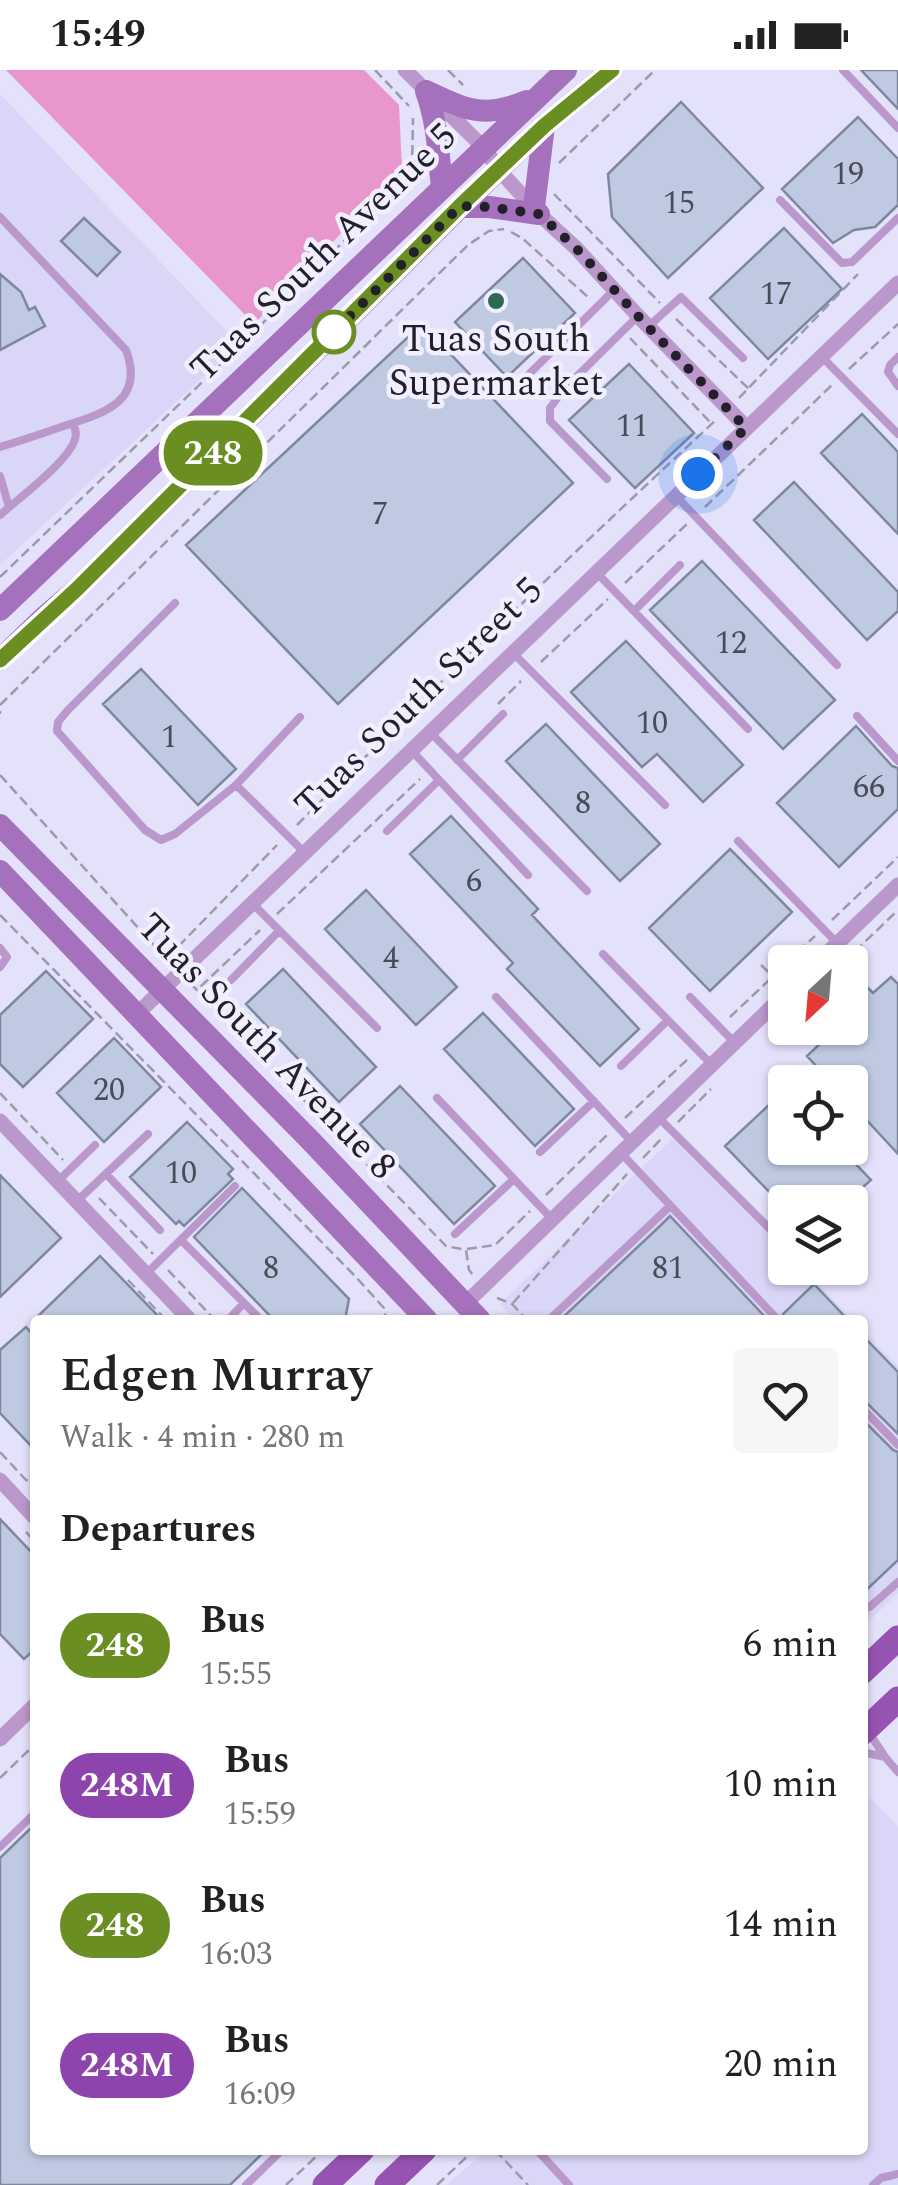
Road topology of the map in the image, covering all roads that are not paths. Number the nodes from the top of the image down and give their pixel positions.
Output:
1 (405, 70) edge
2 (566, 70) edge
3 (612, 70) edge
4 (842, 70) edge
5 (426, 91) junction
6 (538, 97) junction
7 (544, 126) junction
8 (898, 128) edge
9 (484, 148) junction
10 (499, 170) junction
11 (442, 187) junction
12 (780, 200) dead end
13 (460, 206) junction
14 (536, 210) junction
15 (0, 217) edge
16 (897, 222) edge
17 (898, 283) edge
18 (614, 290) junction
19 (643, 322) junction
20 (821, 356) junction
21 (898, 357) edge
22 (743, 358) dead end
23 (520, 383) dead end
24 (898, 386) edge
25 (73, 423) junction
26 (746, 428) junction
27 (898, 434) edge
28 (0, 448) edge
29 (0, 476) edge
30 (607, 479) dead end
31 (676, 496) junction
32 (9, 507) junction
33 (0, 515) edge
34 (680, 564) dead end
35 (596, 572) junction
36 (175, 603) dead end
37 (0, 610) edge
38 (634, 611) junction
39 (512, 652) junction
40 (0, 660) edge
41 (838, 665) dead end
42 (503, 714) dead end
43 (857, 716) dead end
44 (300, 717) dead end
45 (748, 729) dead end
46 (430, 732) junction
47 (411, 750) junction
48 (457, 760) junction
49 (898, 761) edge
50 (439, 780) junction
51 (236, 785) junction
52 (665, 805) dead end
53 (0, 825) edge
54 (387, 831) dead end
55 (738, 841) dead end
56 (305, 853) junction
57 (0, 871) edge
58 (528, 875) dead end
59 (898, 885) edge
60 (587, 891) dead end
61 (252, 904) junction
62 (279, 931) junction
63 (838, 944) joint
64 (0, 948) edge
65 (602, 954) dead end
66 (0, 967) edge
67 (231, 980) dead end
68 (162, 990) junction
69 (496, 997) dead end
70 (690, 998) dead end
71 (768, 1008) edge
72 (137, 1014) junction
73 (668, 1020) junction
74 (378, 1028) dead end
75 (734, 1043) junction
76 (621, 1066) dead end
77 (716, 1072) junction
78 (437, 1098) dead end
79 (594, 1101) junction
80 (658, 1118) junction
81 (0, 1120) edge
82 (148, 1134) dead end
83 (95, 1145) dead end
84 (627, 1147) junction
85 (540, 1152) dead end
86 (106, 1174) junction
87 (514, 1178) junction
88 (58, 1181) junction
89 (235, 1186) dead end
90 (76, 1201) junction
91 (669, 1207) junction
92 (552, 1219) junction
93 (768, 1227) edge
94 (160, 1230) dead end
95 (455, 1234) dead end
96 (181, 1240) junction
97 (146, 1274) junction
98 (244, 1304) junction
99 (472, 1312) edge
100 (185, 1315) edge
101 (233, 1315) edge
102 (255, 1315) edge
103 (422, 1315) edge
104 (554, 1315) edge
105 (773, 1315) edge
106 (868, 1414) edge
107 (898, 1446) edge
108 (0, 1480) edge
109 (13, 1494) junction
110 (30, 1496) edge
111 (30, 1513) edge
112 (898, 1582) edge
113 (868, 1607) edge
114 (894, 1642) edge
115 (868, 1652) edge
116 (868, 1666) edge
117 (898, 1699) edge
118 (30, 1710) edge
119 (868, 1731) edge
120 (0, 1739) edge
121 (868, 1740) edge
122 (868, 1740) edge
123 (884, 1758) junction
124 (898, 1772) edge
125 (30, 1819) edge
126 (0, 1847) edge
127 (277, 2155) edge
128 (357, 2155) edge
129 (419, 2155) edge
130 (542, 2155) edge
131 (898, 2174) edge
132 (246, 2185) edge
133 (325, 2185) edge
134 (387, 2185) edge
135 (569, 2185) edge
136 (873, 2185) edge

1 - 5 street
2 - 6 main road, Tuas South Avenue 5
3 - 7 main road, Tuas South Avenue 5
4 - 8 lane
5 - 6 main road
5 - 9 street
5 - 11 main road
6 - 9 main road, Tuas South Avenue 5
7 - 10 main road, Tuas South Avenue 5
7 - 14 main road
9 - 10 street
9 - 11 main road, Tuas South Avenue 5
10 - 13 main road, Tuas South Avenue 5
10 - 14 street
11 - 37 main road, Tuas South Avenue 5
12 - 16 lane
13 - 14 main road
13 - 40 main road, Tuas South Avenue 5
14 - 18 street
15 - 25 lane
17 - 20 street, Tuas South Street 5
18 - 19 street
18 - 23 lane
19 - 22 lane
19 - 26 street
19 - 30 lane
20 - 26 street, Tuas South Street 5
20 - 27 lane
21 - 24 lane
25 - 28 lane
25 - 32 lane
26 - 31 street, Tuas South Street 5
29 - 32 lane
31 - 35 street, Tuas South Street 5
31 - 41 lane
32 - 33 lane
34 - 38 lane
35 - 38 lane
35 - 39 street, Tuas South Street 5
36 - 51 lane
38 - 45 lane
39 - 46 street, Tuas South Street 5
39 - 52 lane
42 - 48 lane
43 - 49 lane
44 - 51 lane
46 - 47 street, Tuas South Street 5
46 - 48 lane
47 - 50 lane
47 - 56 street, Tuas South Street 5
48 - 60 lane
50 - 54 lane
50 - 58 lane
51 - 56 lane
53 - 68 main road, Tuas South Avenue 8
55 - 63 lane
56 - 61 street, Tuas South Street 5
57 - 72 main road, Tuas South Avenue 8
59 - 63 street
61 - 62 lane
61 - 68 street, Tuas South Street 5
62 - 67 lane
62 - 74 lane
64 - 66 lane
65 - 73 lane
68 - 72 street, Tuas South Street 5
68 - 99 main road, Tuas South Avenue 8
69 - 79 lane
70 - 75 lane
71 - 75 street
72 - 103 main road, Tuas South Avenue 8
73 - 76 lane
73 - 77 lane
75 - 77 street
77 - 80 street
78 - 87 lane
79 - 84 lane
79 - 85 lane
80 - 84 street
80 - 93 lane
81 - 88 street
82 - 86 lane
83 - 88 lane
84 - 91 lane
84 - 92 street
86 - 90 lane
86 - 94 lane
87 - 92 lane
87 - 95 lane
88 - 90 street
89 - 96 lane
90 - 97 street
91 - 104 lane
91 - 105 lane
92 - 99 street
96 - 97 lane
96 - 98 lane
97 - 100 street
98 - 101 lane
98 - 102 lane
106 - 107 lane
108 - 109 street
109 - 110 street
109 - 111 street
112 - 113 lane
114 - 115 main road
114 - 116 main road
117 - 119 main road
118 - 120 street
121 - 123 lane
122 - 123 lane
123 - 124 lane
125 - 126 lane
127 - 132 lane
128 - 133 main road
129 - 134 main road
130 - 135 lane
131 - 136 lane

